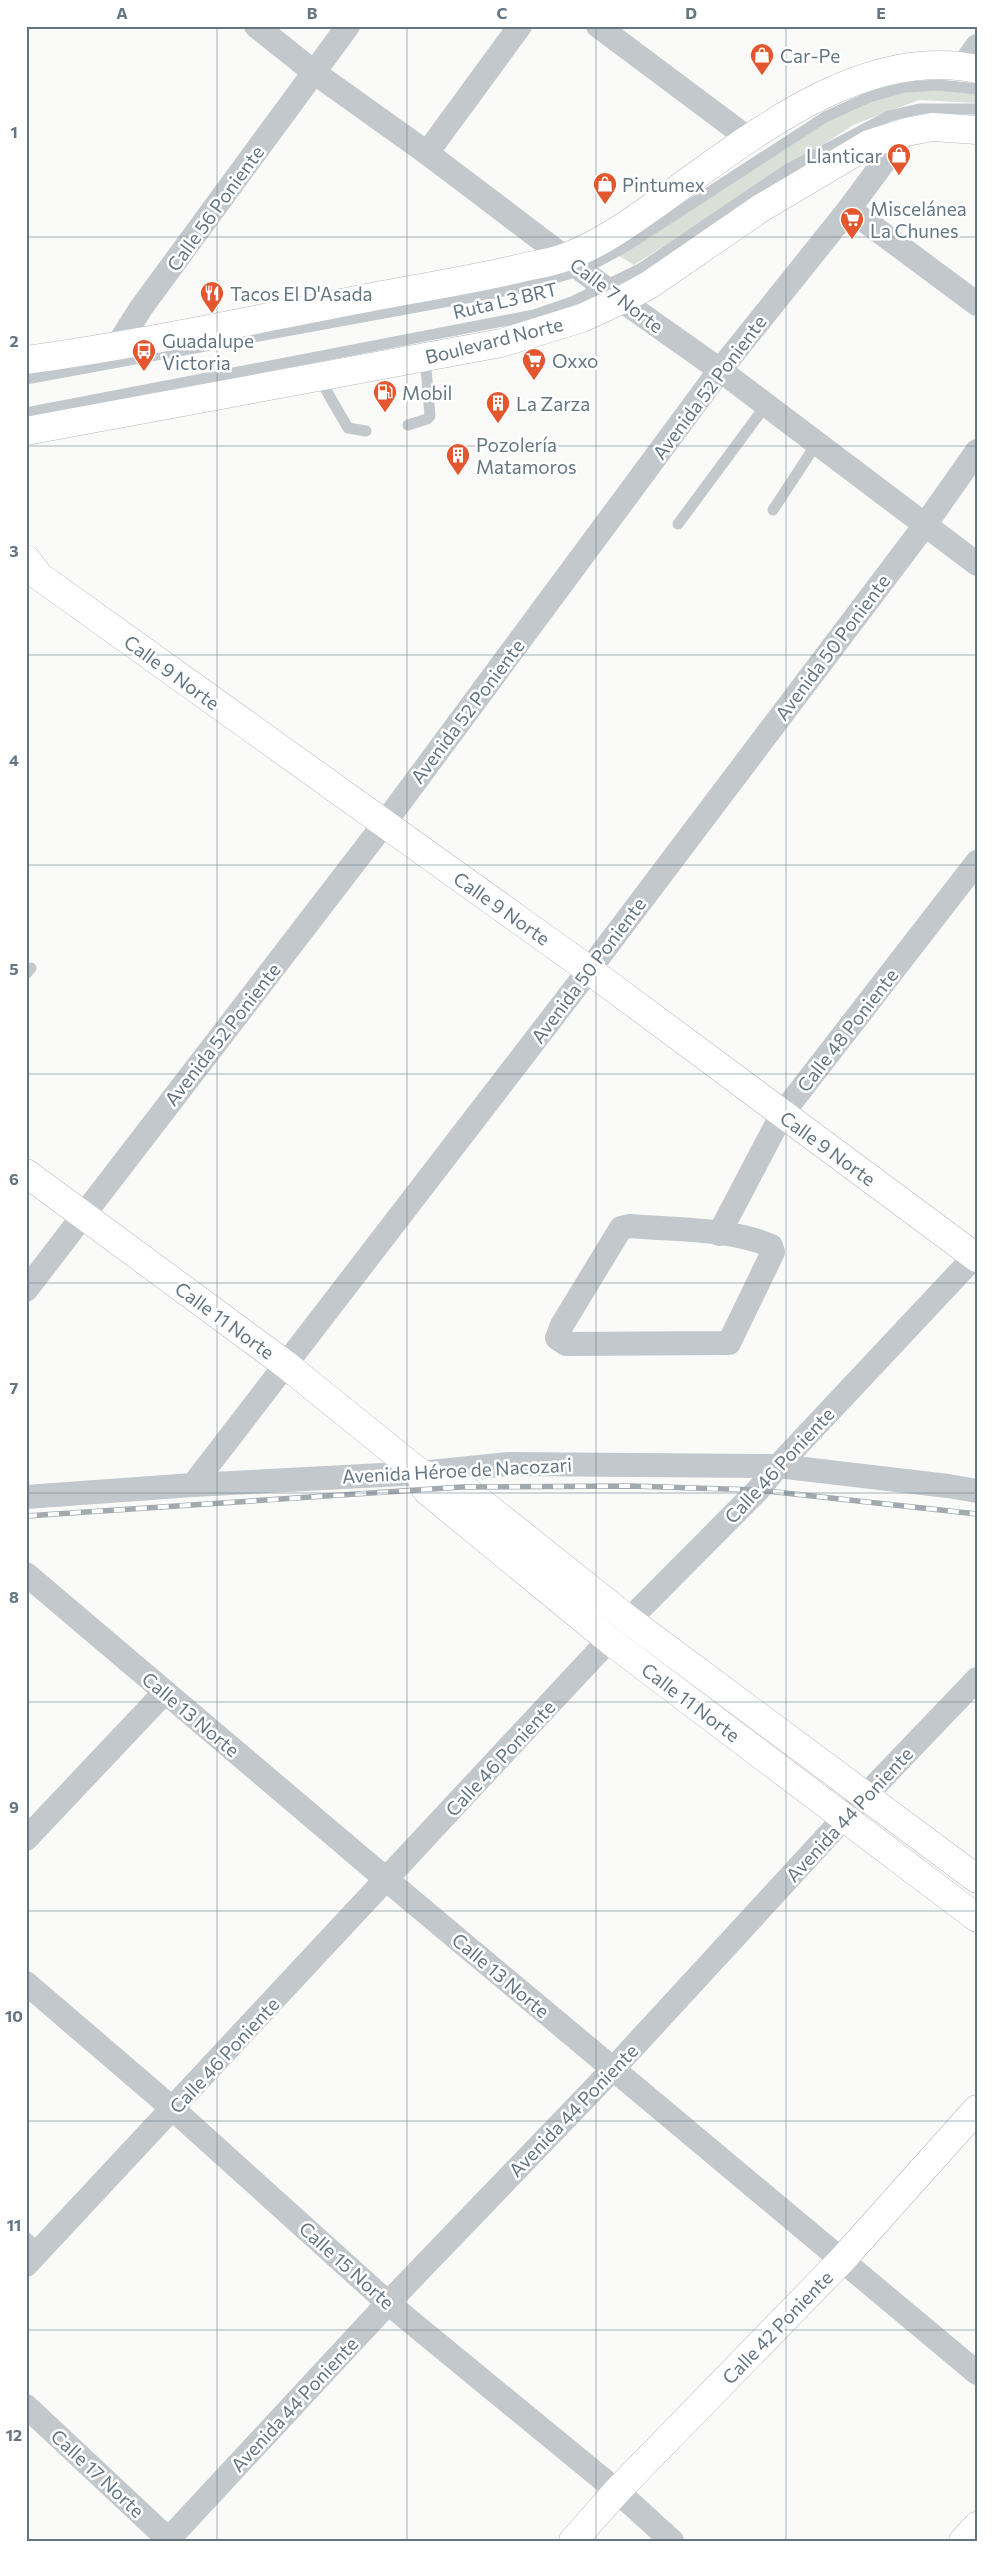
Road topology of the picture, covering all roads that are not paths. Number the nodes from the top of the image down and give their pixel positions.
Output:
1 (256, 26) edge
2 (348, 26) edge
3 (520, 26) edge
4 (598, 26) edge
5 (972, 60) edge
6 (315, 73) junction
7 (977, 90) edge
8 (977, 108) edge
9 (977, 130) edge
10 (906, 132) junction
11 (749, 139) junction
12 (427, 153) junction
13 (849, 209) junction
14 (574, 263) junction
15 (613, 294) junction
16 (977, 304) edge
17 (117, 346) junction
18 (425, 357) junction
19 (26, 360) edge
20 (720, 370) junction
21 (319, 378) junction
22 (26, 379) edge
23 (766, 405) junction
24 (26, 413) edge
25 (408, 425) dead end
26 (26, 431) edge
27 (366, 431) dead end
28 (817, 443) junction
29 (977, 451) edge
30 (773, 510) dead end
31 (678, 524) dead end
32 (924, 525) junction
33 (26, 559) edge
34 (977, 564) edge
35 (384, 824) junction
36 (977, 862) edge
37 (589, 970) junction
38 (782, 1114) junction
39 (26, 1173) edge
40 (82, 1216) junction
41 (718, 1234) junction
42 (976, 1256) edge
43 (26, 1290) edge
44 (285, 1364) junction
45 (778, 1466) junction
46 (420, 1473) junction
47 (193, 1485) junction
48 (977, 1491) edge
49 (26, 1497) edge
50 (26, 1574) edge
51 (629, 1620) junction
52 (609, 1640) junction
53 (977, 1679) edge
54 (165, 1692) junction
55 (865, 1796) junction
56 (844, 1818) junction
57 (26, 1839) edge
58 (388, 1880) junction
59 (977, 1880) edge
60 (977, 1918) edge
61 (26, 1983) edge
62 (614, 2068) junction
63 (173, 2109) junction
64 (977, 2109) edge
65 (31, 2251) edge
66 (841, 2261) junction
67 (388, 2303) junction
68 (977, 2372) edge
69 (26, 2406) edge
70 (617, 2491) junction
71 (977, 2526) edge
72 (169, 2540) edge
73 (573, 2541) edge
74 (672, 2541) edge
75 (963, 2541) edge

1 - 6 street, Calle 7 Norte
2 - 6 street, Calle 56 Poniente
3 - 12 street
4 - 11 street
5 - 11 main road
6 - 12 street, Calle 7 Norte
6 - 17 street, Calle 56 Poniente
7 - 14 lane, Ruta L3 BRT
8 - 15 lane, Ruta L3 BRT
9 - 10 main road, Boulevard Norte
10 - 13 street, Avenida 52 Poniente
10 - 15 main road, Boulevard Norte
11 - 14 main road
12 - 14 street, Calle 7 Norte
13 - 16 street
13 - 20 street, Avenida 52 Poniente
14 - 15 street, Calle 7 Norte
14 - 17 main road
14 - 22 lane, Ruta L3 BRT
15 - 18 main road, Boulevard Norte
15 - 20 street, Calle 7 Norte
15 - 24 lane, Ruta L3 BRT
17 - 19 main road
18 - 21 main road, Boulevard Norte
18 - 25 lane
20 - 23 street, Calle 7 Norte
20 - 35 street, Avenida 52 Poniente
21 - 26 main road, Boulevard Norte
21 - 27 lane
23 - 28 street, Calle 7 Norte
23 - 31 lane
28 - 30 lane
28 - 32 street, Calle 7 Norte
29 - 32 street, Avenida 50 Poniente
32 - 34 street, Calle 7 Norte
32 - 37 street, Avenida 50 Poniente
33 - 35 main road, Calle 9 Norte
35 - 37 main road, Calle 9 Norte
35 - 40 street, Avenida 52 Poniente
36 - 38 street, Calle 48 Poniente
37 - 38 main road, Calle 9 Norte
37 - 44 street, Avenida 50 Poniente
38 - 41 street, Calle 48 Poniente
38 - 42 main road, Calle 9 Norte
39 - 40 main road, Calle 11 Norte
40 - 43 street, Avenida 52 Poniente
40 - 44 main road, Calle 11 Norte
41 - 41 street
42 - 45 street, Calle 46 Poniente
44 - 46 main road, Calle 11 Norte
44 - 47 street, Avenida 50 Poniente
45 - 46 street, Avenida Héroe de Nacozari
45 - 48 street, Avenida Héroe de Nacozari
45 - 51 street, Calle 46 Poniente
46 - 47 street, Avenida Héroe de Nacozari
46 - 51 main road, Calle 11 Norte
46 - 52 main road, Calle 11 Norte
47 - 49 street, Avenida Héroe de Nacozari
50 - 54 street, Calle 13 Norte
51 - 52 street, Calle 46 Poniente
51 - 55 main road, Calle 11 Norte
52 - 56 main road, Calle 11 Norte
52 - 58 street, Calle 46 Poniente
53 - 55 street, Avenida 44 Poniente
54 - 57 street
54 - 58 street, Calle 13 Norte
55 - 56 street, Avenida 44 Poniente
55 - 59 main road, Calle 11 Norte
56 - 60 main road, Calle 11 Norte
56 - 62 street, Avenida 44 Poniente
58 - 62 street, Calle 13 Norte
58 - 63 street, Calle 46 Poniente
61 - 63 street, Calle 15 Norte
62 - 66 street, Calle 13 Norte
62 - 67 street, Avenida 44 Poniente
63 - 65 street, Calle 46 Poniente
63 - 67 street, Calle 15 Norte
64 - 66 main road, Calle 42 Poniente
66 - 68 street, Calle 13 Norte
66 - 70 main road, Calle 42 Poniente
67 - 70 street, Calle 15 Norte
67 - 72 street, Avenida 44 Poniente
69 - 72 street, Calle 17 Norte
70 - 73 main road, Calle 42 Poniente
70 - 74 street, Calle 15 Norte
71 - 75 main road

